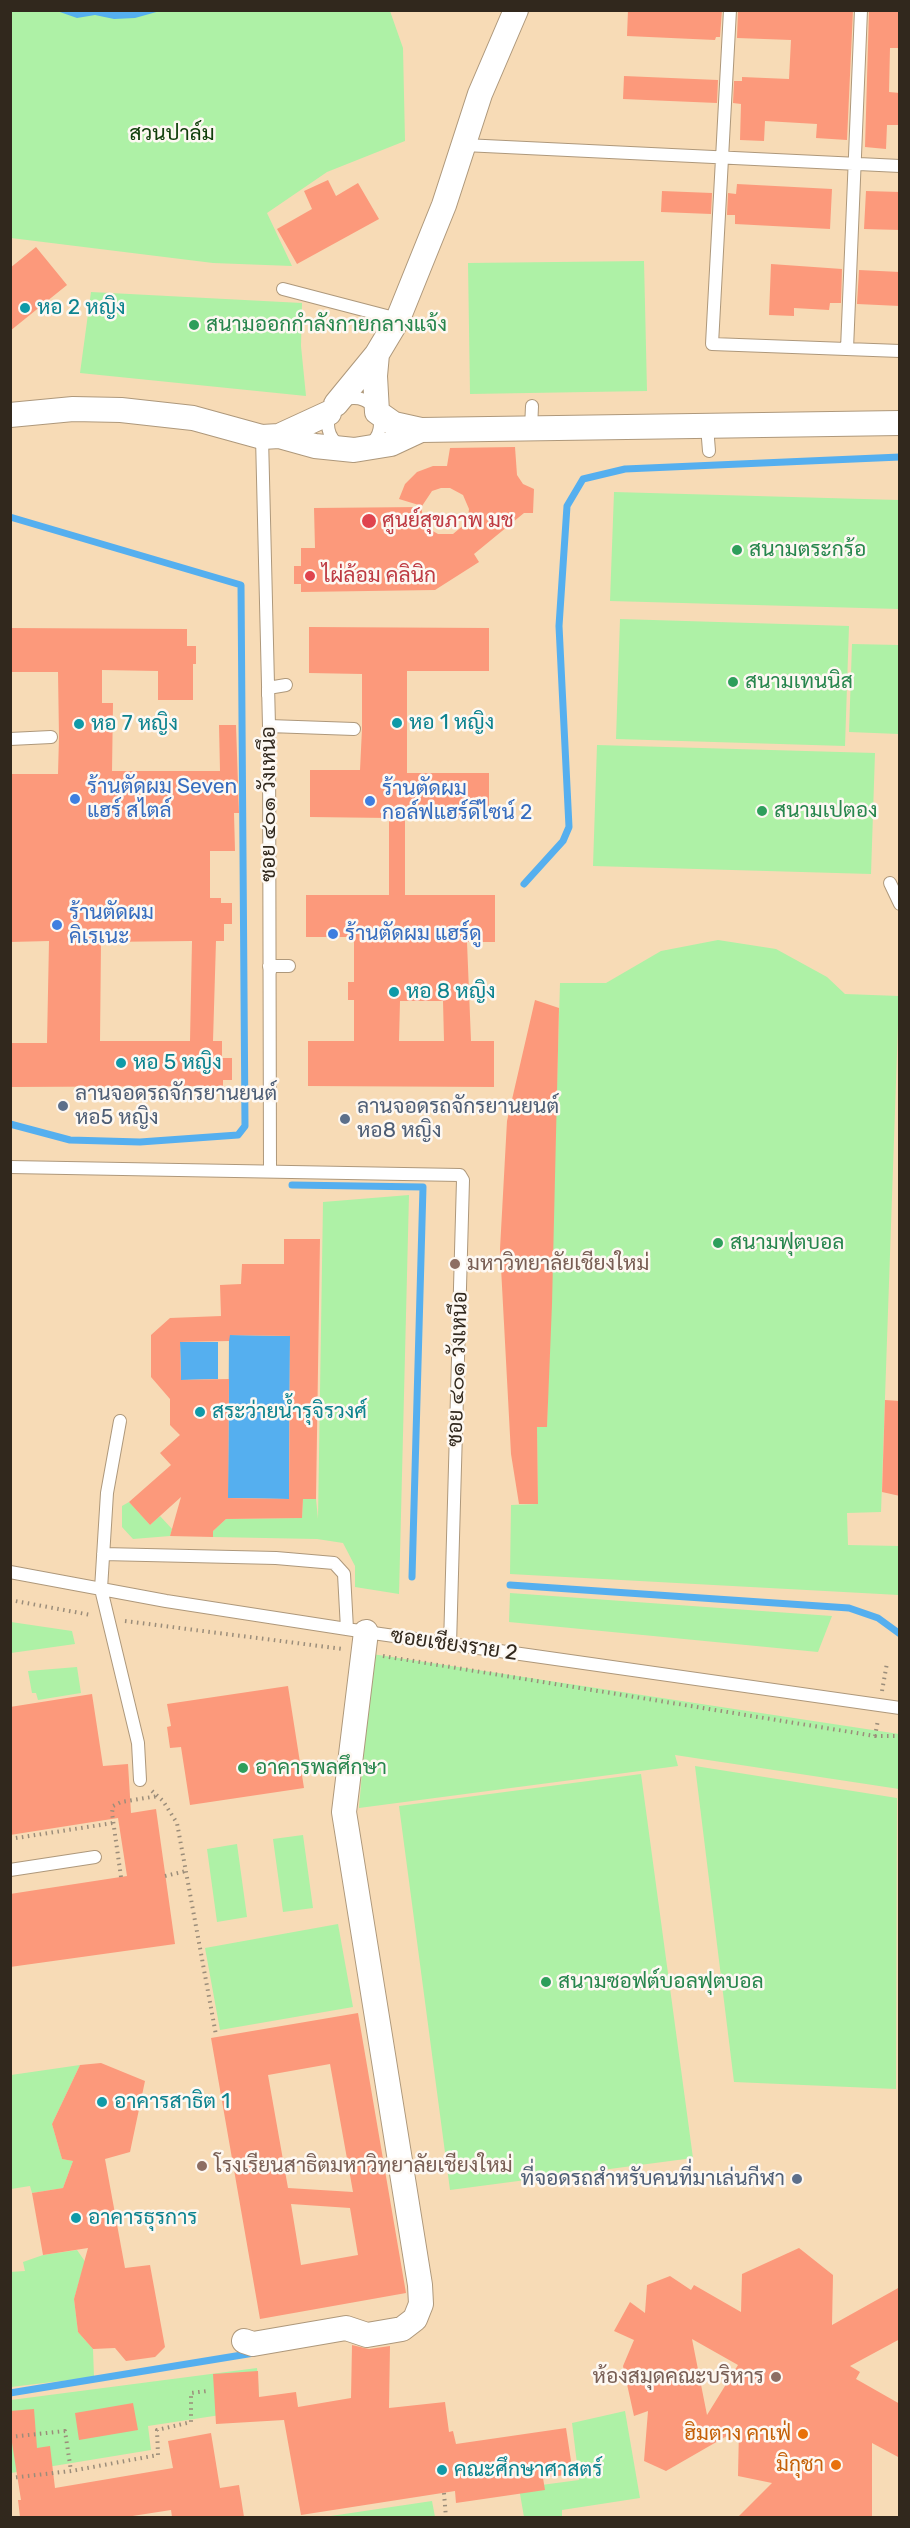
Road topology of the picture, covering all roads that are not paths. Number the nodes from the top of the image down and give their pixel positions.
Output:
1 (516, 10) edge
2 (730, 10) edge
3 (861, 10) edge
4 (464, 145) junction
5 (722, 157) junction
6 (855, 163) junction
7 (900, 166) edge
8 (283, 290) dead end
9 (398, 319) junction
10 (847, 349) junction
11 (900, 351) edge
12 (377, 354) junction
13 (333, 408) junction
14 (377, 411) junction
15 (10, 415) edge
16 (900, 423) edge
17 (707, 426) junction
18 (421, 430) junction
19 (271, 436) junction
20 (354, 450) junction
21 (709, 451) dead end
22 (286, 685) dead end
23 (268, 688) junction
24 (269, 726) junction
25 (354, 729) dead end
26 (51, 737) dead end
27 (10, 739) edge
28 (890, 883) dead end
29 (900, 904) edge
30 (270, 966) junction
31 (290, 966) dead end
32 (10, 1167) edge
33 (270, 1171) junction
34 (120, 1421) dead end
35 (103, 1554) junction
36 (10, 1572) edge
37 (101, 1589) junction
38 (359, 1638) junction
39 (450, 1645) junction
40 (900, 1708) edge
41 (140, 1780) road end
42 (95, 1857) dead end
43 (10, 1870) edge
44 (244, 2341) dead end

1 - 4 lane
2 - 5 lane
3 - 6 lane
4 - 5 lane
4 - 9 lane
5 - 6 lane
5 - 10 lane
6 - 7 lane
6 - 10 lane
8 - 9 lane
9 - 12 lane
10 - 11 lane
12 - 13 lane
12 - 14 street
13 - 14 lane
13 - 19 lane
13 - 20 lane
14 - 18 street
14 - 20 lane
15 - 19 lane
16 - 17 lane
17 - 18 street
17 - 21 lane
18 - 20 street
19 - 20 street
19 - 23 lane, ซอย ๔๐๑ วังเหนึอ
22 - 23 lane
23 - 24 lane, ซอย ๔๐๑ วังเหนึอ
23 - 30 lane
24 - 25 lane
24 - 30 lane, ซอย ๔๐๑ วังเหนึอ
26 - 27 lane
28 - 29 lane
30 - 31 lane
30 - 33 lane, ซอย ๔๐๑ วังเหนึอ
32 - 33 lane, ซอย ๔๐๑ วังเหนึอ
33 - 39 lane, ซอย ๔๐๑ วังเหนึอ
34 - 35 lane
35 - 37 lane
35 - 38 lane
36 - 37 lane, ซอยเชียงราย 2
37 - 38 lane, ซอยเชียงราย 2
37 - 41 lane
38 - 39 lane, ซอยเชียงราย 2
38 - 44 street
39 - 40 lane, ซอยเชียงราย 2
42 - 43 lane

